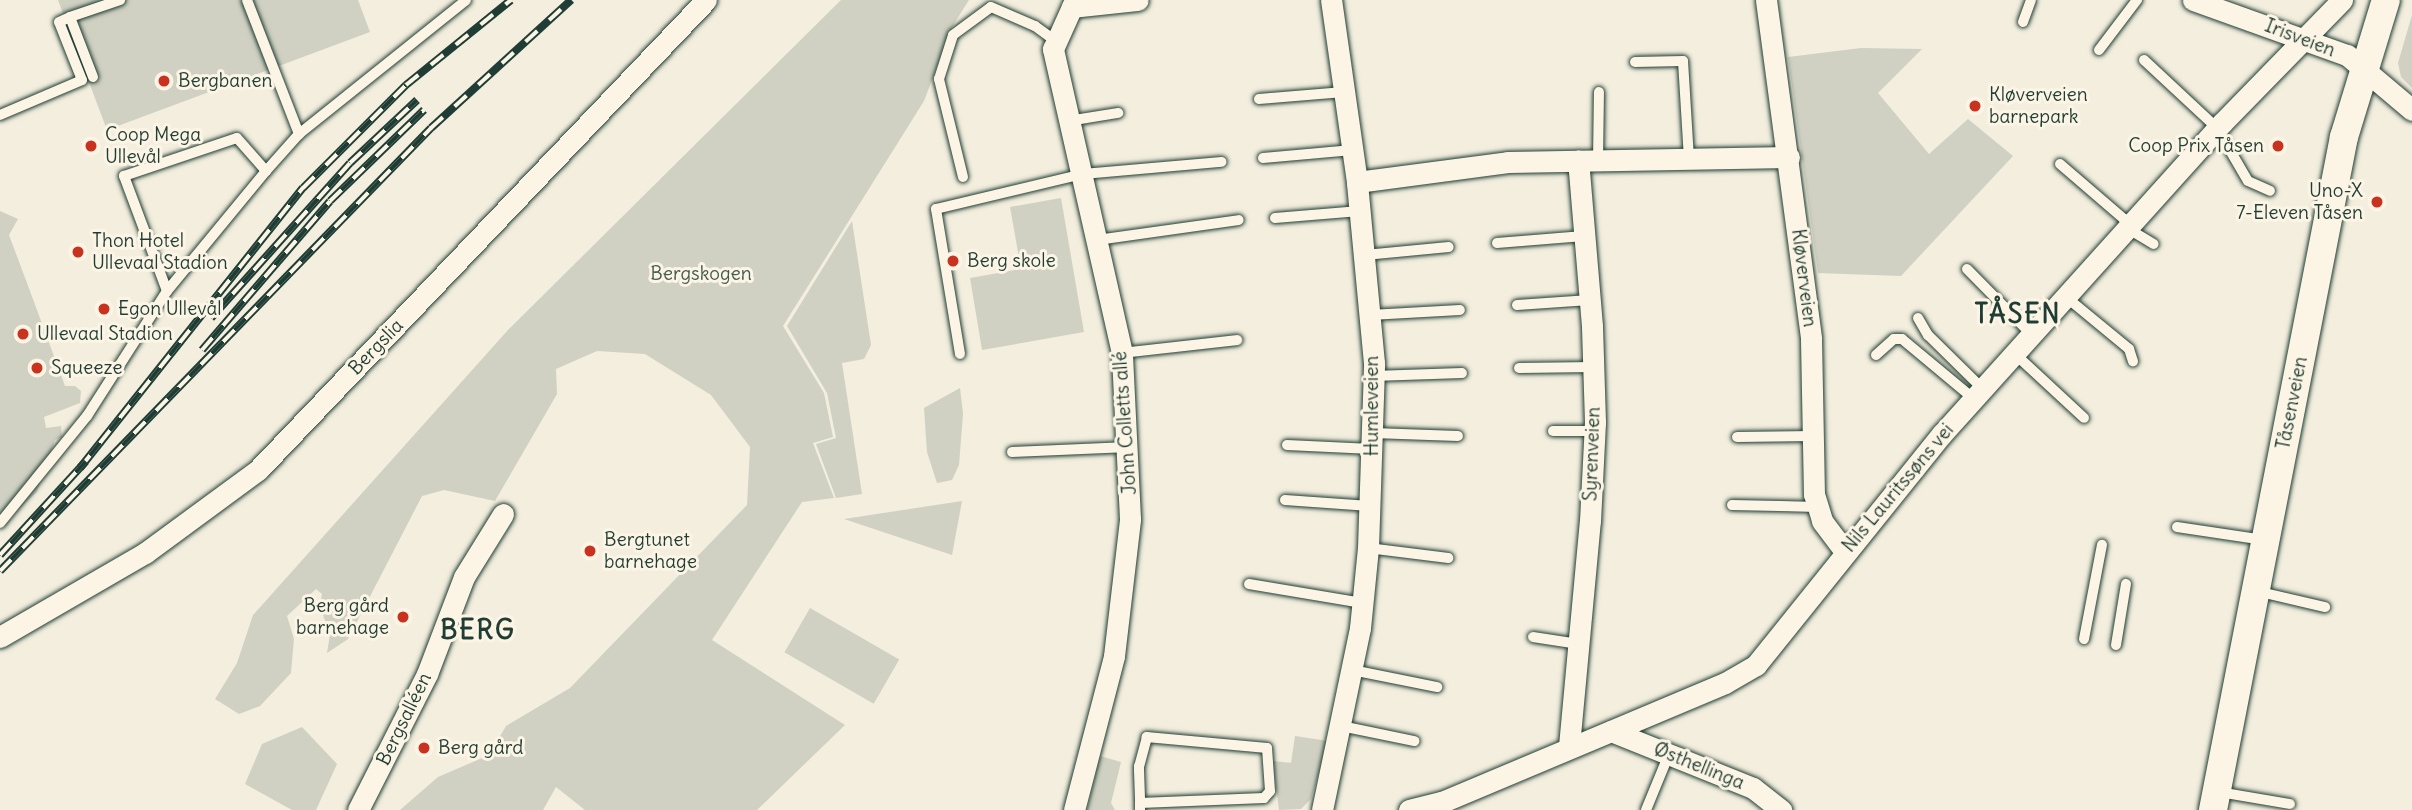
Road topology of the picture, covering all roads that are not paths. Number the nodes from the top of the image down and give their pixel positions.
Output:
1 (120, 0) edge
2 (247, 0) edge
3 (444, 0) edge
4 (466, 0) edge
5 (706, 0) edge
6 (1138, 0) edge
7 (1331, 0) edge
8 (1766, 0) edge
9 (2031, 0) edge
10 (2137, 0) edge
11 (2342, 0) edge
12 (2386, 0) edge
13 (2206, 2) edge
14 (1073, 4) edge
15 (451, 11) junction
16 (70, 18) junction
17 (2023, 22) dead end
18 (1054, 40) junction
19 (2303, 41) junction
20 (2099, 50) dead end
21 (2144, 60) dead end
22 (1635, 62) dead end
23 (2362, 71) junction
24 (93, 77) dead end
25 (1344, 92) junction
26 (1599, 92) dead end
27 (1259, 99) dead end
28 (2412, 110) edge
29 (1118, 113) dead end
30 (0, 115) edge
31 (1068, 121) junction
32 (2217, 128) junction
33 (299, 134) junction
34 (1353, 150) junction
35 (1788, 157) junction
36 (1263, 158) dead end
37 (1689, 159) junction
38 (1588, 161) junction
39 (1221, 162) dead end
40 (2060, 164) dead end
41 (265, 171) junction
42 (1083, 174) junction
43 (963, 177) dead end
44 (1357, 182) junction
45 (2270, 191) dead end
46 (1360, 211) junction
47 (1275, 218) dead end
48 (1239, 220) dead end
49 (2127, 228) junction
50 (1584, 236) junction
51 (1097, 240) junction
52 (1497, 243) dead end
53 (2154, 244) dead end
54 (1449, 247) dead end
55 (1365, 255) junction
56 (1967, 269) dead end
57 (167, 291) junction
58 (2066, 297) junction
59 (1590, 300) junction
60 (1517, 305) dead end
61 (1460, 310) dead end
62 (1370, 315) junction
63 (1918, 318) dead end
64 (2032, 335) junction
65 (1237, 340) dead end
66 (1122, 352) junction
67 (960, 354) dead end
68 (2015, 354) junction
69 (1876, 355) dead end
70 (2133, 361) dead end
71 (1593, 367) junction
72 (1520, 368) dead end
73 (1462, 373) dead end
74 (1373, 376) junction
75 (1979, 394) junction
76 (2084, 418) dead end
77 (1553, 431) dead end
78 (1594, 431) junction
79 (1458, 436) dead end
80 (1813, 436) junction
81 (1737, 437) dead end
82 (1373, 441) junction
83 (1287, 446) dead end
84 (1129, 447) junction
85 (1012, 452) dead end
86 (1285, 500) dead end
87 (1732, 505) dead end
88 (1370, 506) junction
89 (1818, 507) junction
90 (503, 514) dead end
91 (0, 523) edge
92 (2177, 527) dead end
93 (2266, 541) junction
94 (2102, 545) dead end
95 (1368, 548) junction
96 (1844, 550) junction
97 (1448, 558) dead end
98 (1250, 583) dead end
99 (2126, 584) dead end
100 (2256, 591) junction
101 (1362, 603) junction
102 (2325, 607) dead end
103 (0, 637) edge
104 (1533, 637) dead end
105 (2084, 639) dead end
106 (1578, 644) junction
107 (2116, 645) dead end
108 (1352, 670) junction
109 (1437, 687) dead end
110 (1341, 726) junction
111 (1611, 731) junction
112 (1413, 741) dead end
113 (1569, 747) junction
114 (1669, 754) junction
115 (2215, 801) edge
116 (2290, 804) dead end
117 (1140, 807) edge
118 (358, 810) edge
119 (1074, 810) edge
120 (1322, 810) edge
121 (1409, 810) edge
122 (1646, 810) edge
123 (1781, 810) edge

1 - 16 lane
2 - 33 lane
3 - 15 lane
4 - 15 lane
5 - 103 street, Bergslia
6 - 14 street
7 - 25 street, Humleveien
8 - 35 street, Kløverveien
9 - 17 lane
10 - 20 lane
11 - 19 street, Nils Lauritssøns vei
12 - 23 street, Tåsenveien
13 - 19 street, Irisveien
14 - 18 street
15 - 33 lane
16 - 24 lane
16 - 30 lane
18 - 31 street, John Colletts allé
18 - 43 lane
19 - 23 street, Irisveien
19 - 32 street, Nils Lauritssøns vei
21 - 32 lane
22 - 37 lane
23 - 28 street, Irisveien
23 - 93 street, Tåsenveien
25 - 27 lane
25 - 34 street, Humleveien
26 - 38 lane
29 - 31 lane
31 - 42 street, John Colletts allé
32 - 45 lane
32 - 49 street, Nils Lauritssøns vei
33 - 41 lane
34 - 36 lane
34 - 44 street, Humleveien
35 - 37 street
35 - 80 street, Kløverveien
37 - 38 street
38 - 44 street
38 - 50 street, Syrenveien
39 - 42 lane
40 - 49 lane
41 - 57 lane
41 - 57 lane
42 - 51 street, John Colletts allé
42 - 67 lane
44 - 46 street, Humleveien
46 - 47 lane
46 - 55 street, Humleveien
48 - 51 lane
49 - 53 lane
49 - 58 street, Nils Lauritssøns vei
50 - 52 lane
50 - 59 street, Syrenveien
51 - 66 street, John Colletts allé
54 - 55 lane
55 - 62 street, Humleveien
56 - 64 lane
57 - 91 lane
58 - 64 street, Nils Lauritssøns vei
58 - 70 lane
59 - 60 lane
59 - 71 street, Syrenveien
61 - 62 lane
62 - 74 street, Humleveien
63 - 75 lane
64 - 68 street, Nils Lauritssøns vei
65 - 66 lane
66 - 84 street, John Colletts allé
68 - 75 street, Nils Lauritssøns vei
68 - 76 lane
69 - 75 lane
71 - 72 lane
71 - 78 street, Syrenveien
73 - 74 lane
74 - 82 street, Humleveien
75 - 96 street, Nils Lauritssøns vei
77 - 78 lane
78 - 106 street, Syrenveien
79 - 82 lane
80 - 81 lane
80 - 89 street, Kløverveien
82 - 83 lane
82 - 88 street, Humleveien
84 - 85 lane
84 - 119 street, John Colletts allé
86 - 88 lane
87 - 89 lane
88 - 95 street, Humleveien
89 - 96 street, Kløverveien
90 - 118 street, Bergsalléen
92 - 93 lane
93 - 100 street, Tåsenveien
94 - 105 lane
95 - 97 lane
95 - 101 street, Humleveien
96 - 111 street, Nils Lauritssøns vei
98 - 101 lane
99 - 107 lane
100 - 102 lane
100 - 115 street, Tåsenveien
101 - 108 street, Humleveien
104 - 106 lane
106 - 113 street, Syrenveien
108 - 109 lane
108 - 110 street, Humleveien
110 - 112 lane
110 - 120 street, Humleveien
111 - 113 street, Nils Lauritssøns vei
111 - 114 street, Østhellinga
113 - 121 street, Nils Lauritssøns vei
114 - 122 lane
114 - 123 street, Østhellinga
115 - 116 lane
117 - 117 lane

